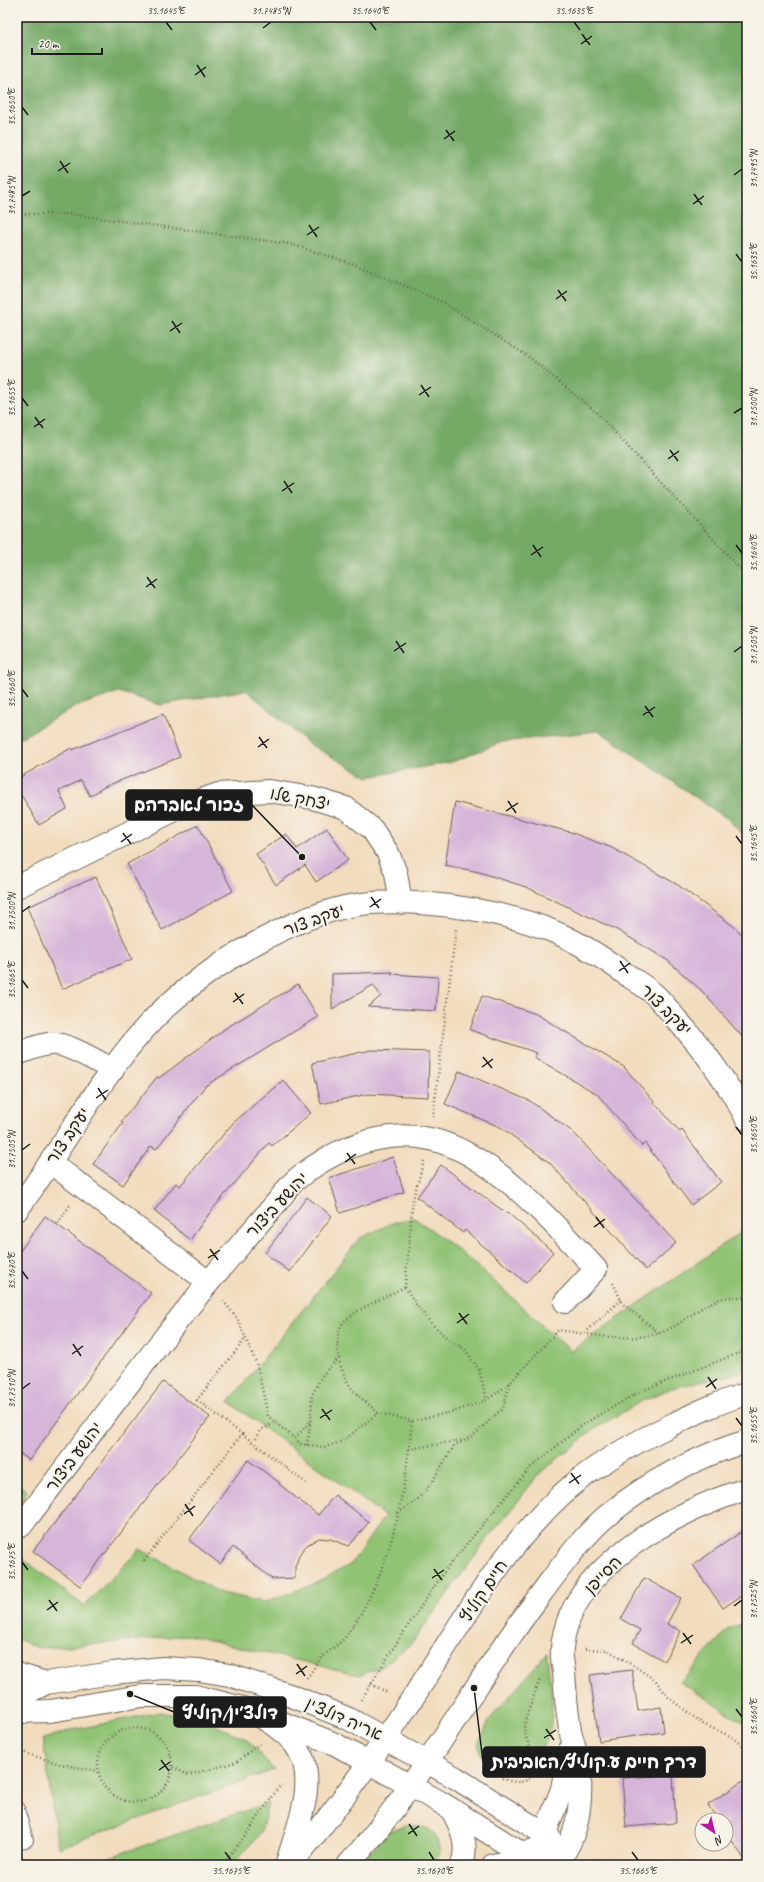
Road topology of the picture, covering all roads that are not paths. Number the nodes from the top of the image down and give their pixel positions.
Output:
1 (17, 887) edge
2 (401, 903) junction
3 (17, 1054) edge
4 (113, 1070) junction
5 (747, 1119) edge
6 (50, 1162) junction
7 (17, 1210) edge
8 (208, 1282) junction
9 (565, 1302) dead end
10 (747, 1394) edge
11 (747, 1441) edge
12 (747, 1488) edge
13 (21, 1526) dead end
14 (17, 1674) edge
15 (46, 1683) junction
16 (17, 1698) edge
17 (250, 1710) junction
18 (17, 1712) edge
19 (571, 1731) junction
20 (386, 1738) junction
21 (427, 1761) junction
22 (370, 1763) junction
23 (411, 1786) junction
24 (17, 1809) edge
25 (451, 1809) junction
26 (545, 1833) junction
27 (17, 1843) edge
28 (533, 1860) edge
29 (286, 1865) edge
30 (290, 1865) edge
31 (348, 1865) edge
32 (462, 1865) edge
33 (493, 1865) edge
34 (553, 1865) edge

1 - 2 street, יצחק שלו
2 - 4 street, יעקב צור
2 - 5 street, יעקב צור
3 - 4 street
4 - 6 street, יעקב צור
6 - 7 street, יעקב צור
6 - 8 street
8 - 9 street, יהושע ביצור
8 - 13 street, יהושע ביצור
10 - 20 street, חיים קוליץ
11 - 21 street
12 - 19 street, הסייפן
14 - 15 street
15 - 16 street, אריה דולצ'ין
15 - 20 street, אריה דולצ'ין
17 - 18 street, אריה דולצ'ין
17 - 22 street, אריה דולצ'ין
17 - 29 street
19 - 26 street, הסייפן
19 - 34 street, הסייפן
20 - 21 street, אריה דולצ'ין
20 - 22 street, חיים קוליץ
21 - 23 street
21 - 26 street, אריה דולצ'ין
22 - 23 street, אריה דולצ'ין
22 - 30 street, חיים קוליץ
23 - 25 street, אריה דולצ'ין
23 - 31 street
24 - 27 lane
25 - 28 street, אריה דולצ'ין
25 - 32 street
26 - 28 street, הסייפן
26 - 34 street, אריה דולצ'ין
28 - 33 street

